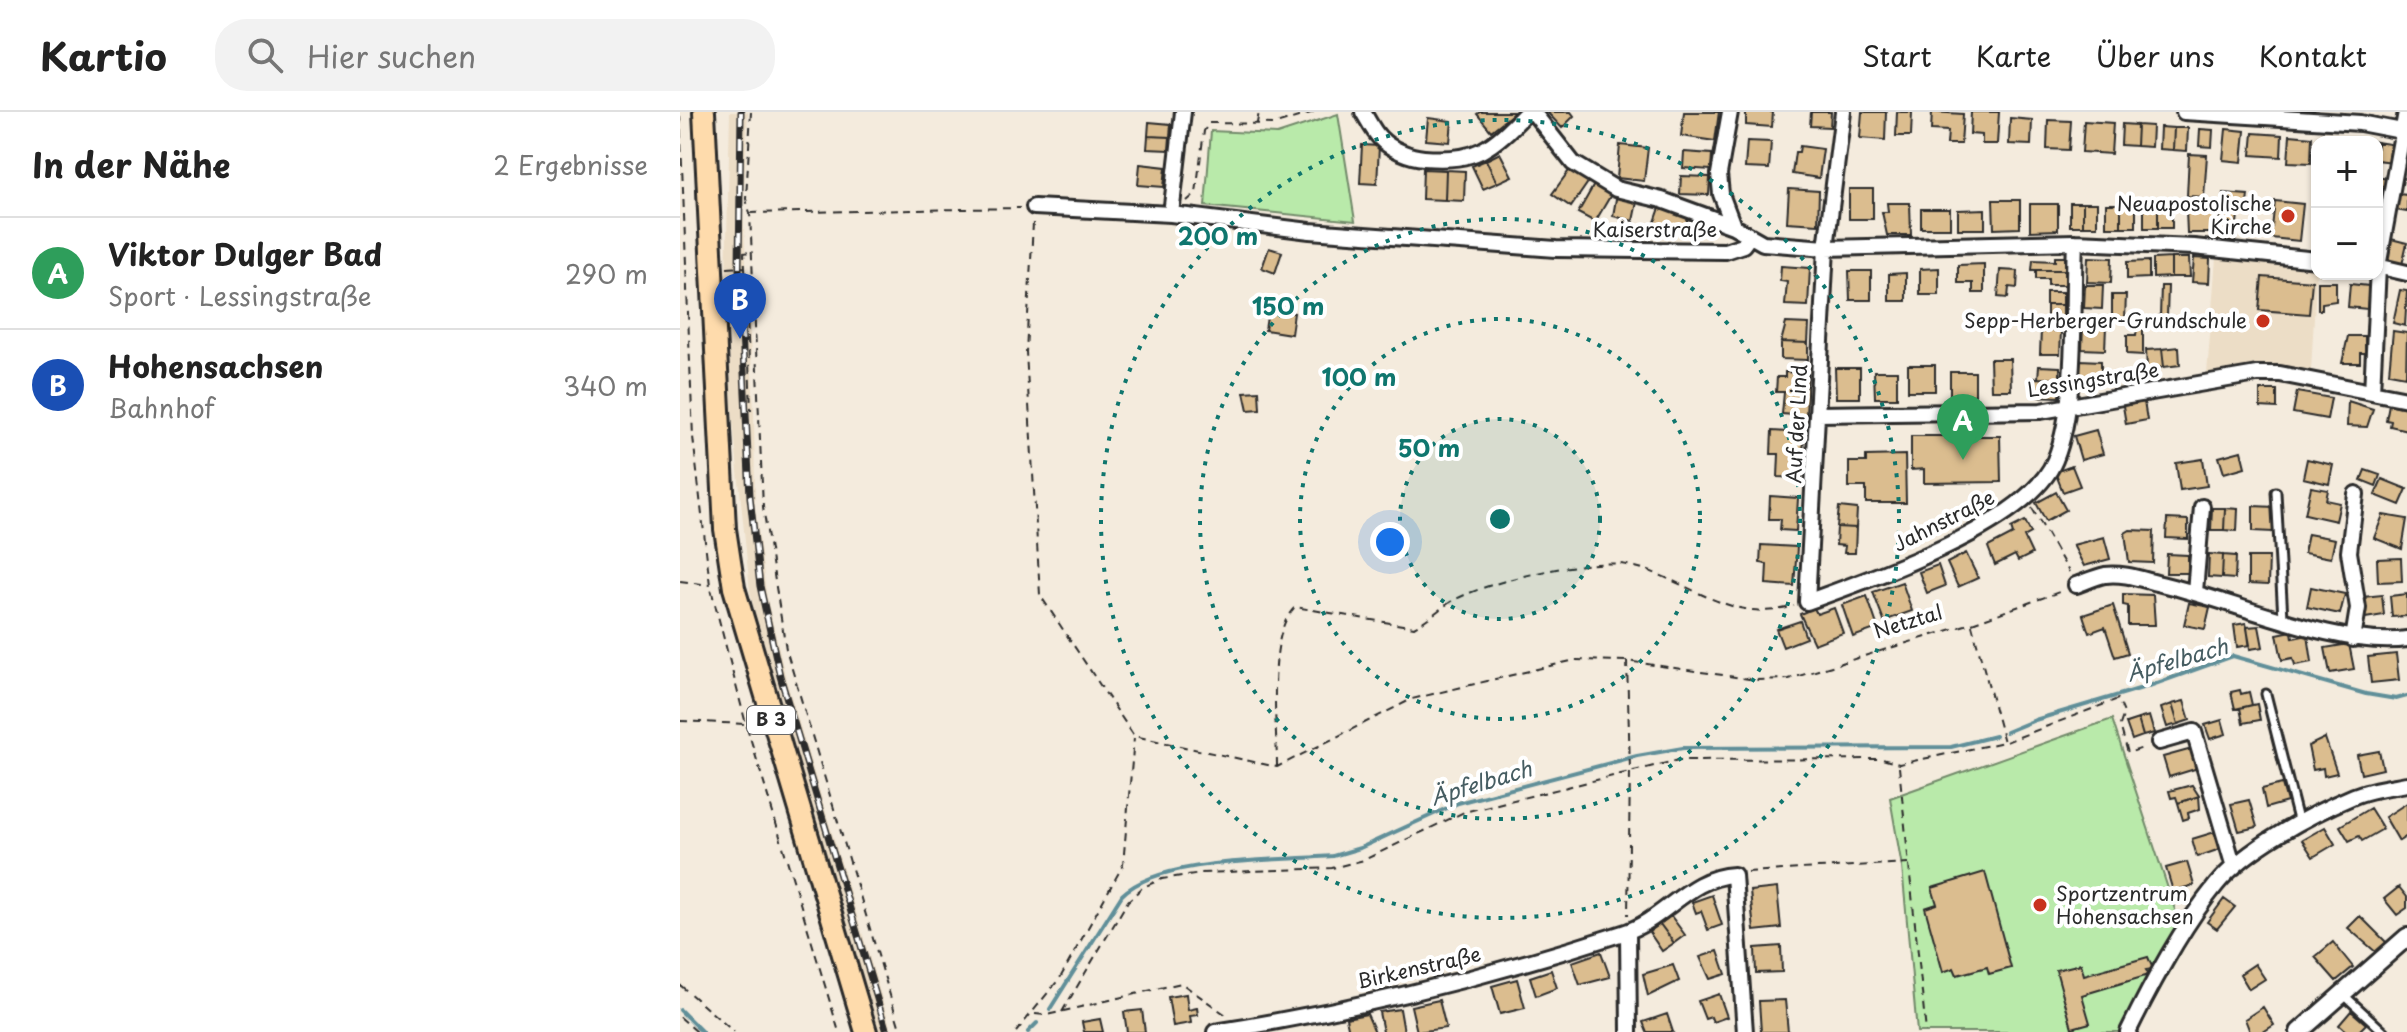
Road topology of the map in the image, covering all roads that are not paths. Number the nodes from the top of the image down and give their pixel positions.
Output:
1 (704, 112) edge
2 (1183, 112) edge
3 (1363, 112) edge
4 (1527, 112) edge
5 (1533, 112) edge
6 (1730, 112) edge
7 (1843, 112) edge
8 (2184, 112) edge
9 (2406, 112) edge
10 (2405, 131) edge
11 (1034, 207) road end
12 (1171, 214) junction
13 (1733, 226) junction
14 (1749, 237) junction
15 (2383, 241) edge
16 (2075, 242) junction
17 (1826, 248) junction
18 (2311, 259) edge
19 (2383, 267) edge
20 (2407, 273) edge
21 (2377, 280) edge
22 (2372, 392) junction
23 (2407, 399) edge
24 (2068, 404) junction
25 (1817, 414) junction
26 (2276, 492) dead end
27 (2356, 494) dead end
28 (2202, 507) dead end
29 (2076, 585) road end
30 (2195, 592) junction
31 (1807, 602) joint
32 (2283, 618) junction
33 (2353, 639) junction
34 (2407, 639) edge
35 (2266, 694) dead end
36 (2159, 742) road end
37 (2407, 784) edge
38 (2299, 824) junction
39 (2234, 867) junction
40 (1628, 932) junction
41 (2407, 937) edge
42 (2343, 994) junction
43 (866, 1032) edge
44 (1215, 1032) edge
45 (1629, 1032) edge
46 (1745, 1032) edge
47 (2128, 1032) edge
48 (2299, 1032) edge
49 (2384, 1032) edge

1 - 43 main road, B 3
2 - 12 street
3 - 4 street
5 - 13 street
6 - 13 street
7 - 17 street, Auf der Lind
8 - 10 street
9 - 10 street
10 - 15 street
11 - 12 street, Kaiserstraße
12 - 14 street, Kaiserstraße
13 - 14 street
14 - 17 street
16 - 17 street
16 - 18 street
16 - 24 street, Jahnstraße
17 - 25 street, Auf der Lind
19 - 20 street
21 - 22 street
22 - 23 street, Lessingstraße
22 - 24 street, Lessingstraße
24 - 25 street, Lessingstraße
24 - 31 street, Jahnstraße
25 - 31 street, Auf der Lind
26 - 32 lane
27 - 33 street
28 - 30 street
29 - 30 street
30 - 32 street
32 - 33 street
33 - 34 street
35 - 38 lane
36 - 39 street
37 - 38 street
38 - 39 street
39 - 47 street
40 - 44 street, Birkenstraße
40 - 45 street
40 - 46 street, Birkenstraße
41 - 42 street
42 - 48 street
42 - 49 lane

